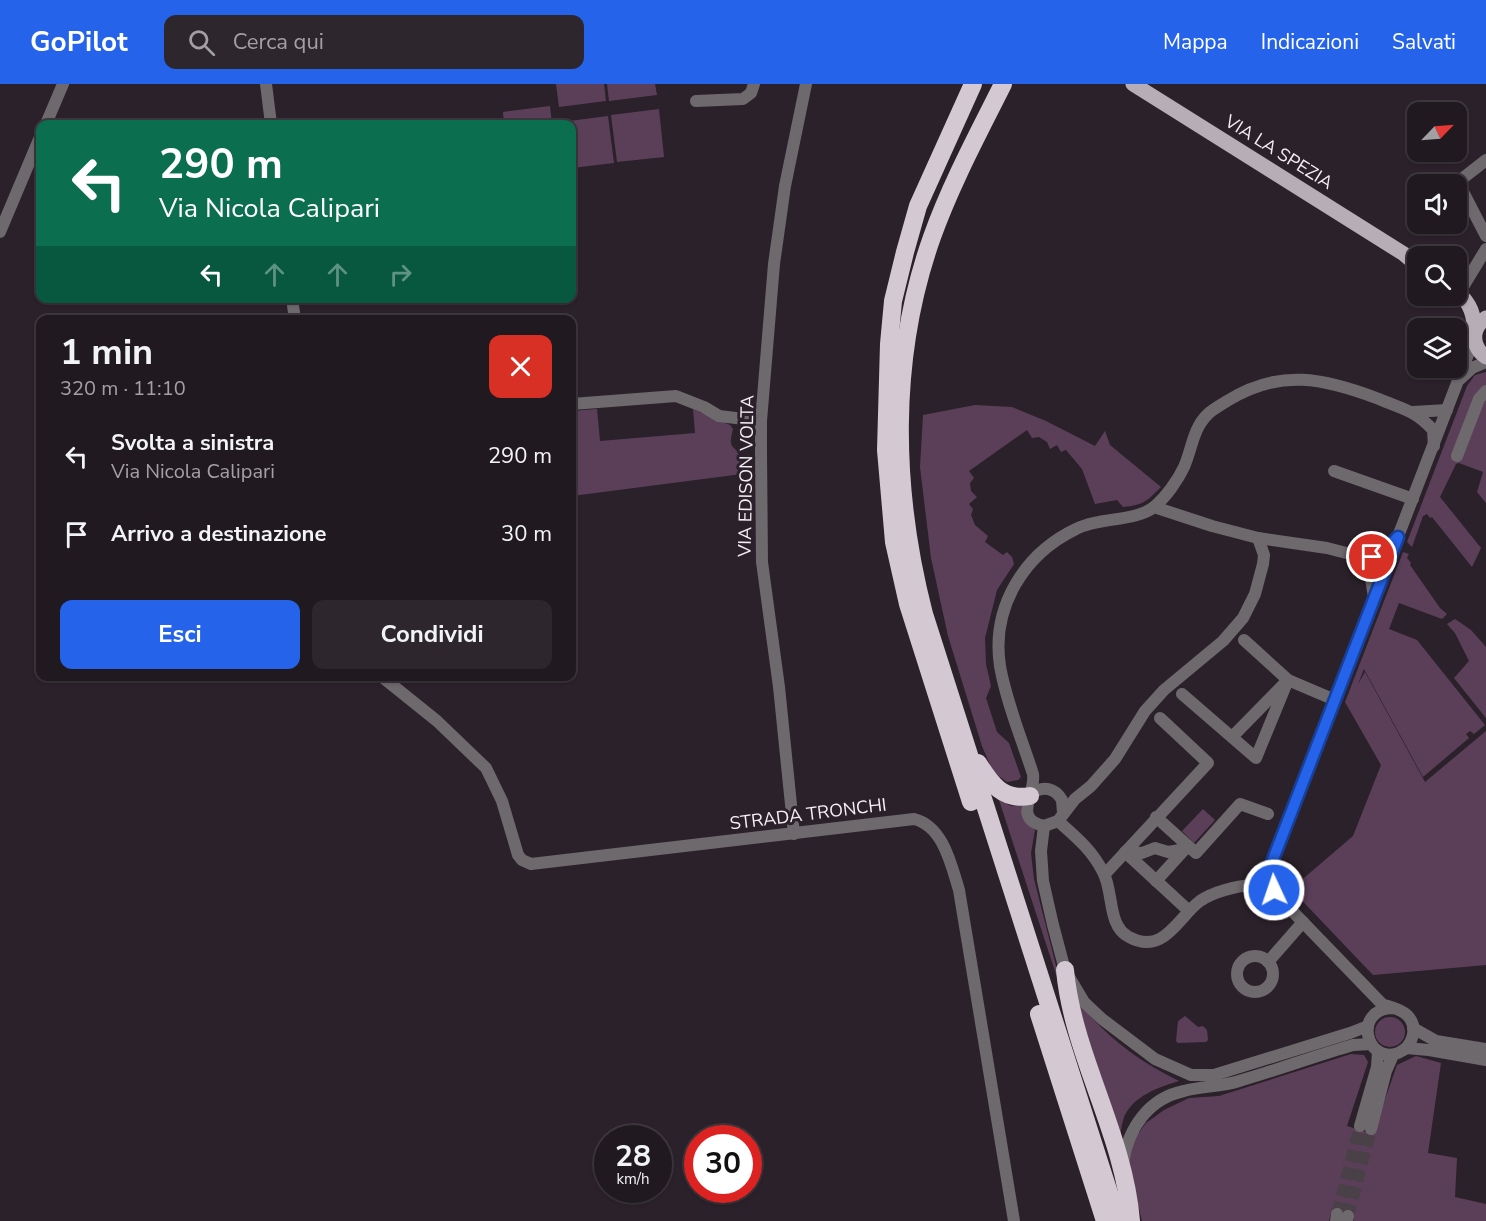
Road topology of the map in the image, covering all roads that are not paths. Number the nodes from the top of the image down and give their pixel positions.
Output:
1 (63, 84) edge
2 (266, 84) edge
3 (754, 84) edge
4 (806, 84) edge
5 (974, 84) edge
6 (990, 84) edge
7 (1003, 84) edge
8 (1017, 84) edge
9 (1133, 84) edge
10 (696, 101) dead end
11 (48, 120) edge
12 (270, 120) edge
13 (36, 146) edge
14 (1486, 160) edge
15 (0, 232) edge
16 (1486, 236) edge
17 (1486, 249) edge
18 (1407, 255) edge
19 (1467, 276) edge
20 (1467, 293) edge
21 (1467, 301) edge
22 (1486, 308) edge
23 (1486, 318) edge
24 (907, 335) junction
25 (1474, 336) junction
26 (1486, 357) edge
27 (1486, 363) edge
28 (889, 370) junction
29 (1460, 379) junction
30 (1486, 391) edge
31 (576, 404) edge
32 (1447, 410) junction
33 (1413, 412) junction
34 (761, 421) junction
35 (1434, 446) junction
36 (1456, 456) dead end
37 (1334, 471) dead end
38 (1170, 490) junction
39 (1413, 499) junction
40 (1154, 507) junction
41 (1183, 516) junction
42 (1398, 537) junction
43 (1258, 538) junction
44 (1277, 541) junction
45 (1264, 555) junction
46 (1354, 555) junction
47 (1374, 599) junction
48 (1244, 640) dead end
49 (941, 668) junction
50 (1287, 680) junction
51 (387, 681) edge
52 (1182, 694) dead end
53 (1335, 700) junction
54 (1160, 718) dead end
55 (1232, 737) junction
56 (1091, 786) junction
57 (1041, 793) junction
58 (1261, 812) dead end
59 (1060, 817) junction
60 (1156, 817) junction
61 (1044, 826) junction
62 (794, 834) junction
63 (1187, 847) junction
64 (1126, 853) junction
65 (1105, 874) junction
66 (1156, 881) junction
67 (1274, 890) junction
68 (1189, 911) junction
69 (1303, 922) junction
70 (1268, 962) dead end
71 (1065, 970) junction
72 (1367, 988) junction
73 (1393, 1008) junction
74 (1374, 1014) junction
75 (1368, 1026) junction
76 (1413, 1028) junction
77 (1375, 1048) junction
78 (1406, 1048) junction
79 (1486, 1049) edge
80 (1393, 1054) junction
81 (1486, 1060) edge
82 (1125, 1176) junction
83 (1014, 1221) edge
84 (1106, 1221) edge
85 (1118, 1221) edge
86 (1131, 1221) edge

1 - 11 street
2 - 12 street
3 - 10 street
4 - 34 street, VIA EDISON VOLTA
5 - 28 highway
6 - 28 highway
7 - 24 highway
8 - 24 highway
9 - 18 main road, VIA LA SPEZIA
13 - 15 street
14 - 16 street
17 - 19 street
20 - 22 main road
21 - 25 main road
23 - 25 main road
24 - 49 highway
25 - 26 main road
25 - 29 street
27 - 29 street
28 - 84 highway
29 - 32 street
30 - 36 street
31 - 34 street
32 - 33 street
32 - 35 street
33 - 35 street
33 - 38 street
34 - 62 street, VIA EDISON VOLTA
35 - 39 street
37 - 39 street
38 - 40 street
38 - 41 street
39 - 42 street
40 - 41 street
40 - 57 street
41 - 43 street
42 - 46 street
42 - 47 street
43 - 44 street
43 - 45 street
44 - 45 street
44 - 46 street
45 - 56 street
46 - 47 street
47 - 53 street
48 - 50 street
49 - 57 highway
49 - 85 highway
50 - 53 street
50 - 55 street
50 - 55 street
51 - 62 street, STRADA TRONCHI
52 - 55 street
53 - 67 street
54 - 60 street
56 - 57 street
56 - 59 street
57 - 59 street
57 - 61 street
58 - 63 street
59 - 61 street
59 - 65 street
60 - 63 street
60 - 64 street
61 - 71 street
62 - 83 street, STRADA TRONCHI
63 - 64 street
63 - 66 street
64 - 65 street
64 - 66 street
65 - 68 street
66 - 68 street
67 - 68 street
67 - 69 street
69 - 70 street
69 - 72 street
71 - 75 street
71 - 82 highway
72 - 73 street
72 - 74 street
73 - 74 street
73 - 76 street
74 - 75 street
75 - 77 street
76 - 78 street
76 - 79 street
77 - 80 street
77 - 80 street
77 - 82 street
78 - 80 street
78 - 81 street
82 - 86 highway

